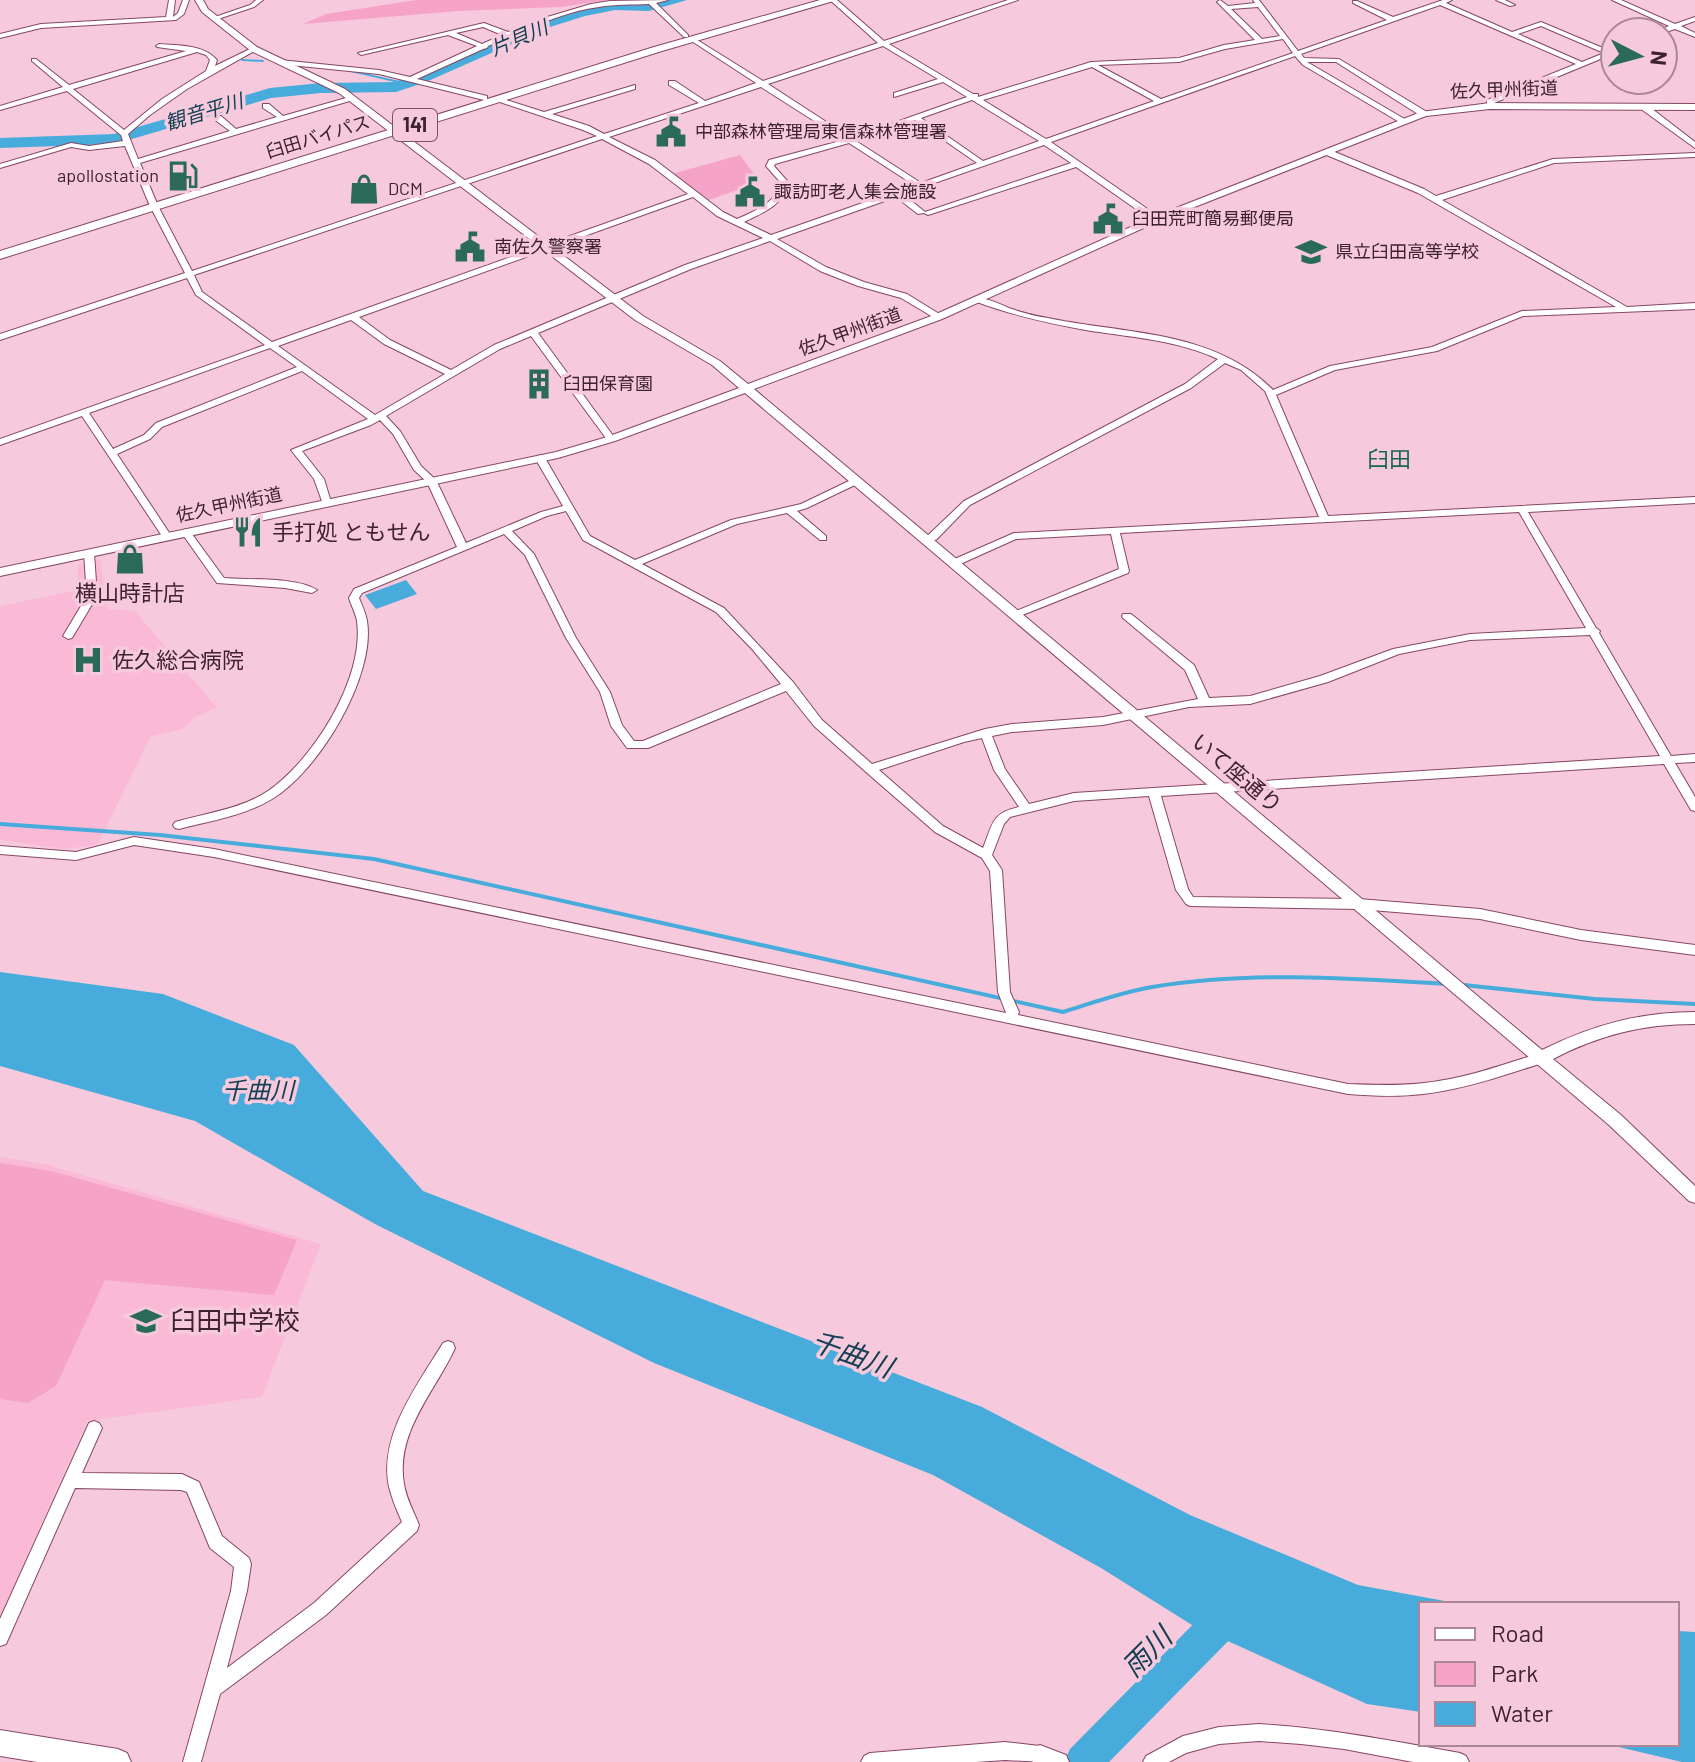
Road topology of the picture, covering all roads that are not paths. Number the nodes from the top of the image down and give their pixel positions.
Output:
1 (172, 0) edge
2 (186, 0) edge
3 (199, 0) edge
4 (260, 0) edge
5 (665, 0) edge
6 (812, 0) edge
7 (832, 0) edge
8 (1015, 0) edge
9 (1499, 0) edge
10 (1615, 0) edge
11 (1441, 1) edge
12 (1258, 2) edge
13 (1355, 2) dead end
14 (652, 3) junction
15 (1223, 5) edge
16 (1512, 5) dead end
17 (1654, 16) edge
18 (215, 18) junction
19 (169, 19) junction
20 (1393, 20) junction
21 (449, 33) junction
22 (1512, 34) junction
23 (0, 36) edge
24 (512, 36) junction
25 (689, 37) junction
26 (1285, 37) junction
27 (1260, 41) junction
28 (883, 44) junction
29 (159, 46) dead end
30 (485, 47) junction
31 (1599, 47) edge
32 (254, 49) junction
33 (197, 50) junction
34 (361, 53) dead end
35 (1298, 57) junction
36 (1599, 58) edge
37 (34, 60) dead end
38 (280, 62) junction
39 (1091, 64) junction
40 (1583, 65) junction
41 (209, 74) junction
42 (416, 80) junction
43 (943, 80) junction
44 (672, 83) dead end
45 (761, 84) junction
46 (632, 87) dead end
47 (67, 88) junction
48 (897, 95) dead end
49 (977, 97) junction
50 (350, 98) junction
51 (484, 98) junction
52 (500, 99) junction
53 (1160, 101) junction
54 (704, 103) junction
55 (266, 106) dead end
56 (1490, 106) junction
57 (1644, 107) junction
58 (1695, 107) edge
59 (0, 108) edge
60 (547, 113) junction
61 (1424, 114) junction
62 (915, 117) junction
63 (218, 118) dead end
64 (282, 118) junction
65 (1404, 121) junction
66 (392, 129) junction
67 (235, 132) junction
68 (602, 136) junction
69 (125, 138) junction
70 (849, 141) junction
71 (1045, 141) junction
72 (1695, 146) edge
73 (1327, 152) junction
74 (1695, 155) edge
75 (135, 162) junction
76 (983, 164) junction
77 (1077, 164) junction
78 (0, 166) edge
79 (461, 183) junction
80 (921, 186) junction
81 (898, 194) junction
82 (692, 195) junction
83 (1436, 199) junction
84 (154, 203) junction
85 (1156, 219) junction
86 (738, 222) junction
87 (770, 238) junction
88 (543, 247) junction
89 (0, 248) edge
90 (0, 255) edge
91 (188, 274) junction
92 (614, 299) junction
93 (980, 300) junction
94 (1695, 306) edge
95 (1625, 309) junction
96 (352, 316) junction
97 (938, 317) junction
98 (533, 332) junction
99 (0, 337) edge
100 (270, 346) junction
101 (1224, 359) junction
102 (303, 368) junction
103 (450, 373) junction
104 (745, 389) junction
105 (1271, 394) junction
106 (84, 412) junction
107 (377, 418) junction
108 (611, 439) junction
109 (0, 442) edge
110 (112, 453) junction
111 (540, 458) junction
112 (431, 480) junction
113 (856, 481) junction
114 (1695, 500) edge
115 (326, 502) junction
116 (568, 508) junction
117 (789, 509) junction
118 (1522, 509) junction
119 (1325, 520) junction
120 (505, 530) junction
121 (1115, 531) junction
122 (186, 532) junction
123 (167, 537) junction
124 (823, 538) dead end
125 (927, 541) junction
126 (463, 548) junction
127 (89, 553) junction
128 (954, 563) junction
129 (634, 564) junction
130 (0, 572) edge
131 (312, 590) dead end
132 (1015, 615) junction
133 (1127, 616) dead end
134 (1595, 631) junction
135 (68, 636) dead end
136 (789, 685) junction
137 (1205, 702) junction
138 (1135, 716) junction
139 (985, 733) junction
140 (1695, 758) edge
141 (1668, 760) junction
142 (870, 769) junction
143 (1220, 787) junction
144 (1154, 792) junction
145 (1695, 807) edge
146 (1026, 808) junction
147 (179, 825) dead end
148 (0, 850) edge
149 (986, 855) junction
150 (1359, 904) junction
151 (1695, 950) edge
152 (1011, 1018) junction
153 (1695, 1018) edge
154 (1540, 1058) junction
155 (1695, 1196) edge
156 (448, 1348) dead end
157 (94, 1428) dead end
158 (72, 1480) junction
159 (0, 1638) edge
160 (213, 1689) junction
161 (0, 1743) edge
162 (1050, 1759) edge
163 (113, 1762) edge
164 (192, 1762) edge
165 (870, 1762) edge
166 (1152, 1762) edge
167 (1460, 1762) edge

1 - 19 street
2 - 19 street
3 - 18 street, いて座通り
4 - 18 street
5 - 14 street
6 - 25 highway, 臼田バイパス / 141
7 - 25 highway, 臼田バイパス / 141
7 - 28 street
8 - 28 street
9 - 16 street
10 - 17 street
11 - 20 street
11 - 22 street
12 - 15 street
12 - 26 street
13 - 20 street
14 - 24 street
14 - 25 street
15 - 27 street
18 - 32 street, いて座通り
19 - 23 street
20 - 35 street
21 - 24 street
21 - 30 street
21 - 34 street
22 - 31 street
22 - 40 street
24 - 30 street
25 - 45 street
25 - 51 highway, 臼田バイパス / 141
25 - 52 highway, 臼田バイパス / 141
26 - 27 street
26 - 35 street
27 - 39 street
28 - 43 street
28 - 45 street
29 - 33 street
30 - 42 street
32 - 38 street, いて座通り
32 - 41 street
33 - 41 street
33 - 47 street
35 - 53 street
35 - 61 street
35 - 65 street
36 - 40 street
37 - 47 street
38 - 42 street
38 - 50 street, いて座通り
39 - 49 street
39 - 53 street
40 - 56 street
41 - 69 street
42 - 51 street
43 - 48 street
43 - 49 street
44 - 54 street
45 - 54 street
45 - 70 street
46 - 60 street
47 - 59 street
47 - 69 street
49 - 62 street
49 - 71 street
50 - 64 street
50 - 66 street, いて座通り
51 - 66 highway, 臼田バイパス / 141
52 - 60 street
52 - 66 highway, 臼田バイパス / 141
53 - 71 street
54 - 68 street
55 - 64 street
56 - 57 street, 佐久甲州街道
56 - 61 street, 佐久甲州街道
57 - 58 street, 佐久甲州街道
57 - 72 street
60 - 68 street
61 - 65 street, 佐久甲州街道
62 - 70 street
62 - 76 street
63 - 67 street
64 - 67 street
65 - 73 street, 佐久甲州街道
66 - 79 street, いて座通り
66 - 84 highway, 臼田バイパス / 141
67 - 75 street
68 - 79 street
68 - 82 street
69 - 75 street
69 - 78 street
70 - 80 street
70 - 86 street
71 - 76 street
71 - 77 street
73 - 83 street
73 - 85 street, 佐久甲州街道
74 - 83 street
75 - 84 street
76 - 80 street
77 - 81 street
77 - 85 street
79 - 88 street, いて座通り
79 - 91 street
80 - 81 street
81 - 87 street
82 - 86 street
82 - 88 street
83 - 95 street
84 - 89 highway, 臼田バイパス / 141
84 - 90 highway, 臼田バイパス / 141
84 - 91 street
85 - 93 street, 佐久甲州街道
86 - 87 street
87 - 92 street
87 - 97 street
88 - 92 street, いて座通り
88 - 96 street
91 - 99 street
91 - 100 street
92 - 98 street
92 - 104 street, いて座通り
93 - 97 street, 佐久甲州街道
93 - 101 street
94 - 95 street
95 - 105 street
96 - 100 street
96 - 103 street
97 - 104 street, 佐久甲州街道
98 - 103 street
98 - 108 street
100 - 102 street
100 - 106 street
101 - 105 street
101 - 125 street
102 - 107 street
102 - 110 street
103 - 107 street
104 - 108 street, 佐久甲州街道
104 - 113 street, いて座通り
105 - 119 street
106 - 109 street
106 - 110 street
107 - 112 street
107 - 115 street
108 - 111 street, 佐久甲州街道
110 - 123 street
111 - 112 street, 佐久甲州街道
111 - 116 street
112 - 115 street, 佐久甲州街道
112 - 126 street
113 - 117 street
113 - 125 street, いて座通り
114 - 118 street
115 - 122 street, 佐久甲州街道
116 - 120 street
116 - 129 street
117 - 124 street
117 - 129 street
118 - 119 street
118 - 134 street
119 - 121 street
120 - 126 street
120 - 136 street
121 - 128 street
121 - 132 street
122 - 123 street, 佐久甲州街道
122 - 131 street
123 - 127 street, 佐久甲州街道
125 - 128 street, いて座通り
126 - 147 street
127 - 130 street, 佐久甲州街道
127 - 135 street
128 - 132 street, いて座通り
129 - 136 street
132 - 138 street, いて座通り
133 - 137 street
134 - 137 street
134 - 141 street
136 - 142 street
137 - 138 street
138 - 139 street
138 - 143 street, いて座通り
139 - 142 street
139 - 146 street
140 - 141 street
141 - 143 street
141 - 145 street
142 - 149 street
143 - 144 street
143 - 150 street, いて座通り
144 - 146 street
144 - 150 street
146 - 149 street
148 - 152 street
149 - 152 street
150 - 151 street
150 - 154 street, いて座通り
152 - 154 street
153 - 154 street
154 - 155 street, いて座通り
156 - 160 street
157 - 158 street
158 - 159 street
158 - 160 street
160 - 164 street
161 - 163 main road
162 - 165 street
166 - 167 street

